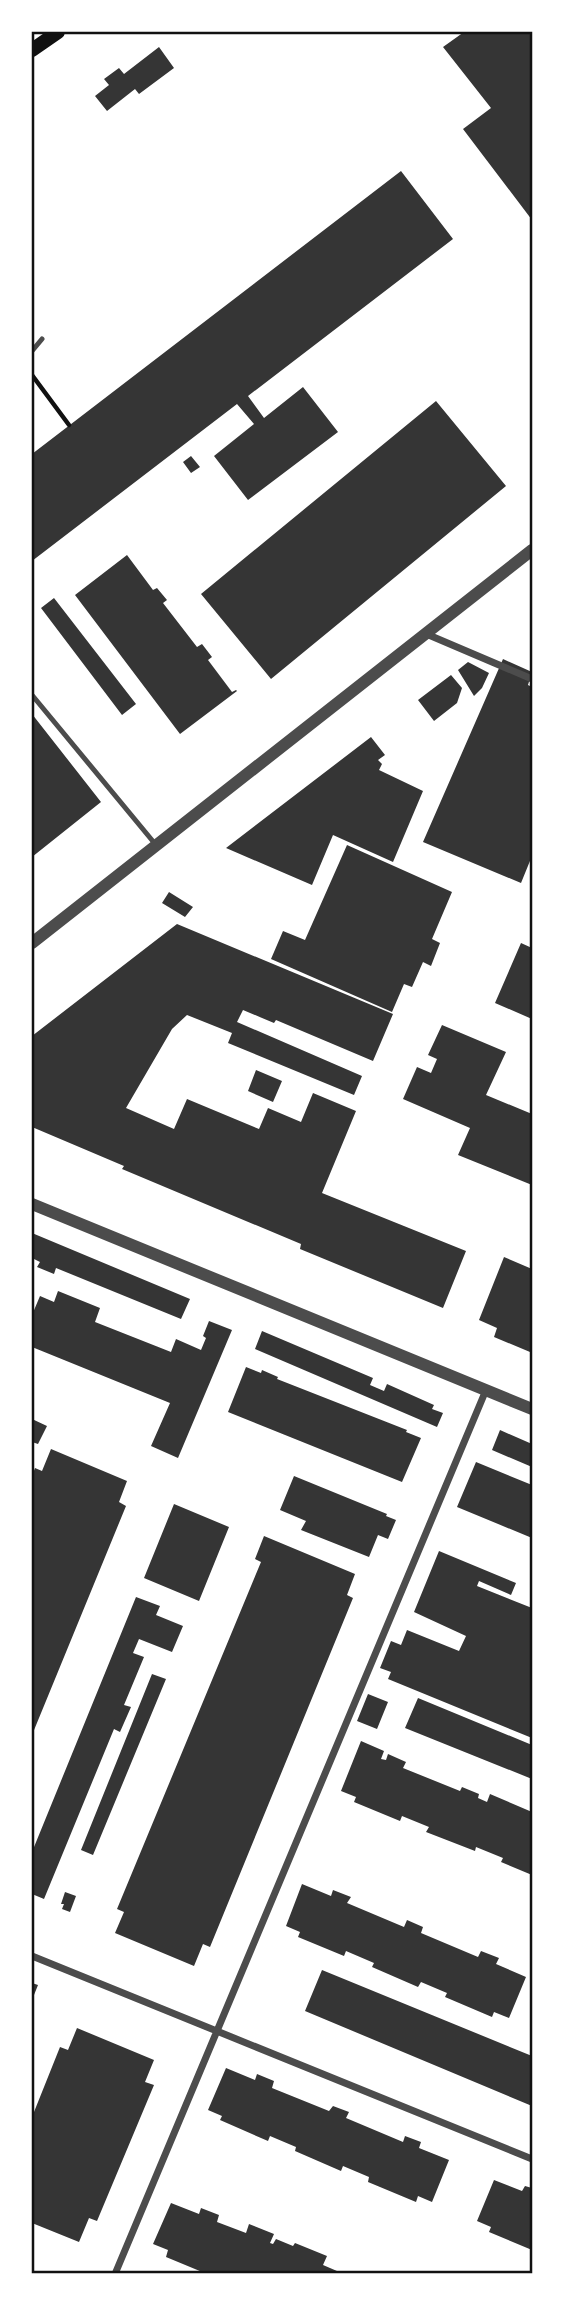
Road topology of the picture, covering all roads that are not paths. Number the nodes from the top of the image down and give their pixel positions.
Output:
1 (58, 32) edge
2 (32, 50) edge
3 (42, 339) dead end
4 (32, 351) edge
5 (533, 550) edge
6 (424, 633) junction
7 (533, 679) edge
8 (32, 695) edge
9 (156, 845) junction
10 (32, 943) edge
11 (32, 1204) edge
12 (486, 1390) junction
13 (533, 1409) edge
14 (32, 1956) edge
15 (217, 2031) junction
16 (533, 2160) edge
17 (115, 2273) edge

1 - 2 main road
3 - 4 lane
5 - 6 street
6 - 7 street
6 - 9 street
8 - 9 lane
9 - 10 street
11 - 12 street
12 - 13 street
12 - 15 street
14 - 15 street
15 - 16 street
15 - 17 street

